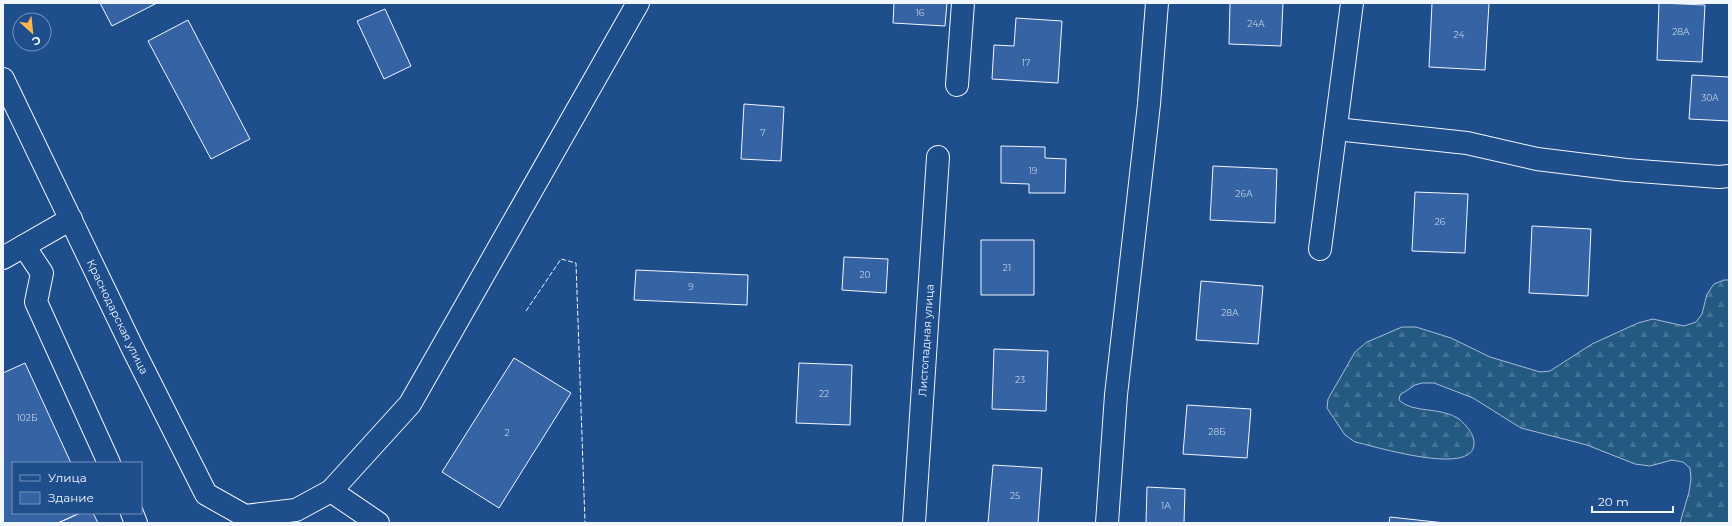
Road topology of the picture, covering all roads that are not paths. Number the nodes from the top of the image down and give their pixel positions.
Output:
1 (638, 3) edge
2 (963, 3) edge
3 (1157, 3) edge
4 (1352, 3) edge
5 (3, 79) edge
6 (958, 85) dead end
7 (1336, 129) junction
8 (938, 157) dead end
9 (1729, 176) edge
10 (71, 219) junction
11 (24, 246) junction
12 (1320, 249) dead end
13 (3, 258) edge
14 (109, 462) edge
15 (331, 492) junction
16 (268, 518) edge
17 (378, 523) edge
18 (914, 523) edge
19 (1107, 523) edge

1 - 15 street
2 - 6 street
3 - 19 street
4 - 7 street
5 - 10 street, Краснодарская улица
7 - 9 street
7 - 12 street
8 - 18 street, Листопадная улица
10 - 11 street
10 - 16 street, Краснодарская улица
11 - 13 street
11 - 14 street
15 - 16 street, Краснодарская улица
15 - 17 street

